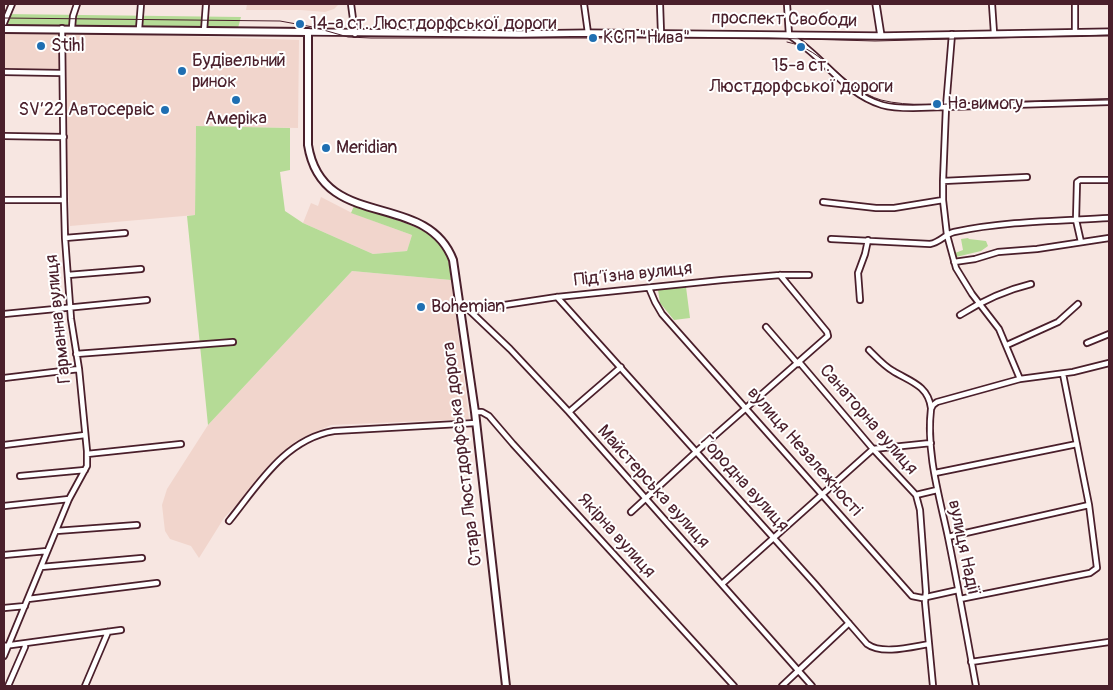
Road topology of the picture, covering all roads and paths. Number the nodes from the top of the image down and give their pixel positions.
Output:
1 (12, 4) edge
2 (78, 4) edge
3 (140, 4) edge
4 (206, 4) edge
5 (351, 4) edge
6 (584, 4) edge
7 (660, 4) edge
8 (786, 4) edge
9 (876, 4) edge
10 (992, 4) edge
11 (1075, 4) edge
12 (4, 23) edge
13 (4, 28) edge
14 (62, 28) junction
15 (72, 28) junction
16 (139, 29) junction
17 (204, 31) junction
18 (308, 32) junction
19 (1075, 32) junction
20 (1109, 32) edge
21 (588, 33) junction
22 (661, 33) junction
23 (355, 34) junction
24 (952, 34) junction
25 (994, 34) junction
26 (789, 35) junction
27 (881, 36) junction
28 (4, 72) edge
29 (62, 73) junction
30 (1109, 102) edge
31 (946, 107) junction
32 (4, 136) edge
33 (64, 137) junction
34 (1027, 177) dead end
35 (1109, 180) edge
36 (943, 181) junction
37 (4, 200) edge
38 (64, 200) junction
39 (943, 200) junction
40 (823, 202) dead end
41 (1109, 218) edge
42 (1076, 220) junction
43 (125, 233) dead end
44 (947, 236) junction
45 (65, 238) junction
46 (1109, 238) edge
47 (831, 239) dead end
48 (868, 240) junction
49 (1081, 242) junction
50 (954, 262) junction
51 (140, 269) dead end
52 (780, 275) junction
53 (68, 276) junction
54 (808, 276) dead end
55 (1031, 284) dead end
56 (649, 288) junction
57 (557, 297) junction
58 (147, 300) dead end
59 (860, 300) dead end
60 (978, 303) junction
61 (1078, 304) dead end
62 (70, 308) junction
63 (460, 309) junction
64 (470, 310) junction
65 (4, 314) edge
66 (960, 314) dead end
67 (766, 327) dead end
68 (1109, 334) edge
69 (233, 342) dead end
70 (1087, 343) dead end
71 (1006, 345) junction
72 (869, 350) dead end
73 (76, 354) junction
74 (799, 363) junction
75 (1109, 363) edge
76 (621, 367) junction
77 (79, 369) junction
78 (1063, 374) junction
79 (4, 378) edge
80 (1020, 379) junction
81 (746, 408) junction
82 (475, 412) junction
83 (569, 412) junction
84 (930, 412) junction
85 (476, 423) junction
86 (85, 435) junction
87 (931, 443) junction
88 (181, 444) dead end
89 (1076, 444) junction
90 (4, 445) edge
91 (873, 449) junction
92 (696, 452) junction
93 (87, 454) junction
94 (85, 470) junction
95 (935, 473) junction
96 (20, 476) dead end
97 (937, 490) junction
98 (823, 494) junction
99 (916, 495) junction
100 (69, 499) junction
101 (645, 500) junction
102 (1089, 505) junction
103 (4, 506) edge
104 (631, 512) dead end
105 (229, 521) dead end
106 (137, 525) dead end
107 (56, 531) junction
108 (948, 537) junction
109 (773, 538) junction
110 (47, 551) junction
111 (4, 555) edge
112 (142, 558) dead end
113 (41, 567) junction
114 (157, 583) dead end
115 (722, 584) junction
116 (958, 590) junction
117 (925, 597) junction
118 (28, 599) junction
119 (960, 599) junction
120 (25, 606) junction
121 (4, 608) edge
122 (849, 623) junction
123 (121, 630) dead end
124 (108, 632) junction
125 (1109, 642) edge
126 (25, 644) junction
127 (929, 644) junction
128 (6, 646) edge
129 (4, 656) edge
130 (971, 662) junction
131 (798, 671) junction
132 (8, 686) edge
133 (85, 686) edge
134 (506, 686) edge
135 (734, 686) edge
136 (782, 686) edge
137 (812, 686) edge
138 (933, 686) edge
139 (976, 686) edge

1 - 12 street
2 - 15 street
3 - 16 street
4 - 17 street
5 - 23 street
6 - 21 street
7 - 22 street
8 - 26 street
9 - 27 street
10 - 25 street
11 - 19 street
13 - 14 main road
14 - 15 main road
14 - 29 street, Гарманна вулиця
15 - 16 main road
16 - 17 main road
17 - 18 main road
18 - 23 street, проспект Свободи
18 - 63 main road, Стара Люстдорфська дорога
19 - 20 street, проспект Свободи
19 - 25 street, проспект Свободи
21 - 22 street, проспект Свободи
21 - 23 street, проспект Свободи
22 - 26 street, проспект Свободи
24 - 25 street, проспект Свободи
24 - 27 street, проспект Свободи
24 - 31 street
26 - 27 street, проспект Свободи
26 - 31 street
28 - 29 street
29 - 33 street, Гарманна вулиця
30 - 31 street
31 - 36 street
32 - 33 street
33 - 38 street, Гарманна вулиця
34 - 36 street
35 - 42 street
36 - 39 street
37 - 38 street
38 - 45 street, Гарманна вулиця
39 - 40 street
39 - 44 street
41 - 42 street
42 - 44 street
42 - 49 street
43 - 45 street
44 - 48 street
44 - 50 street
45 - 53 street, Гарманна вулиця
46 - 49 street
47 - 48 street
48 - 59 street
49 - 50 street
50 - 60 street
51 - 53 street
52 - 54 street, Підʼїзна вулиця
52 - 56 street, Підʼїзна вулиця
52 - 74 street
53 - 62 street, Гарманна вулиця
55 - 60 street
56 - 57 street, Підʼїзна вулиця
56 - 81 street, вулиця Незалежності
57 - 64 street, Підʼїзна вулиця
57 - 76 street, Городна вулиця
58 - 62 street
60 - 66 street
60 - 71 street
61 - 71 street
62 - 65 street
62 - 73 street, Гарманна вулиця
63 - 64 street, Підʼїзна вулиця
63 - 82 main road, Стара Люстдорфська дорога
64 - 83 street, Майстерська вулиця
67 - 74 street, Санаторна вулиця
68 - 70 street
69 - 73 street
71 - 80 street
72 - 84 street
73 - 77 street, Гарманна вулиця
74 - 81 street
74 - 91 street, Санаторна вулиця
75 - 78 street
76 - 83 street
76 - 92 street, Городна вулиця
77 - 79 street
77 - 86 street, Гарманна вулиця
78 - 80 street
78 - 89 street
80 - 84 street
81 - 92 street
81 - 98 street, вулиця Незалежності
82 - 85 main road, Стара Люстдорфська дорога
82 - 135 street, Якірна вулиця
83 - 101 street, Майстерська вулиця
84 - 87 street, вулиця Надії
85 - 105 street
85 - 134 main road, Стара Люстдорфська дорога
86 - 90 street
86 - 93 street, Гарманна вулиця
87 - 91 street
87 - 95 street, вулиця Надії
88 - 93 street
89 - 95 street
89 - 102 street
91 - 98 street
91 - 99 street, Санаторна вулиця
92 - 101 street
92 - 109 street, Городна вулиця
93 - 94 street, Гарманна вулиця
94 - 96 street
94 - 100 street
95 - 97 street, вулиця Надії
97 - 99 street
97 - 108 street, вулиця Надії
98 - 109 street
98 - 117 street, вулиця Незалежності
99 - 117 street, вулиця Надії
100 - 103 street
100 - 107 street
101 - 104 street
101 - 115 street, Майстерська вулиця
102 - 108 street
102 - 119 street
106 - 107 street
107 - 110 street
108 - 116 street, вулиця Надії
109 - 115 street
109 - 122 street, Городна вулиця
110 - 111 street
110 - 113 street
112 - 113 street
113 - 118 street
114 - 118 street
115 - 131 street, Майстерська вулиця
116 - 117 street
116 - 119 street, вулиця Надії
117 - 127 street, вулиця Надії
118 - 120 street
119 - 130 street, вулиця Надії
120 - 121 street
120 - 128 street
122 - 127 street, Городна вулиця
122 - 131 street
123 - 124 street
124 - 126 street
124 - 133 street
125 - 130 street
126 - 128 street
126 - 132 street
127 - 138 street, вулиця Надії
128 - 129 street
130 - 139 street, вулиця Надії
131 - 136 street
131 - 137 street, Майстерська вулиця

